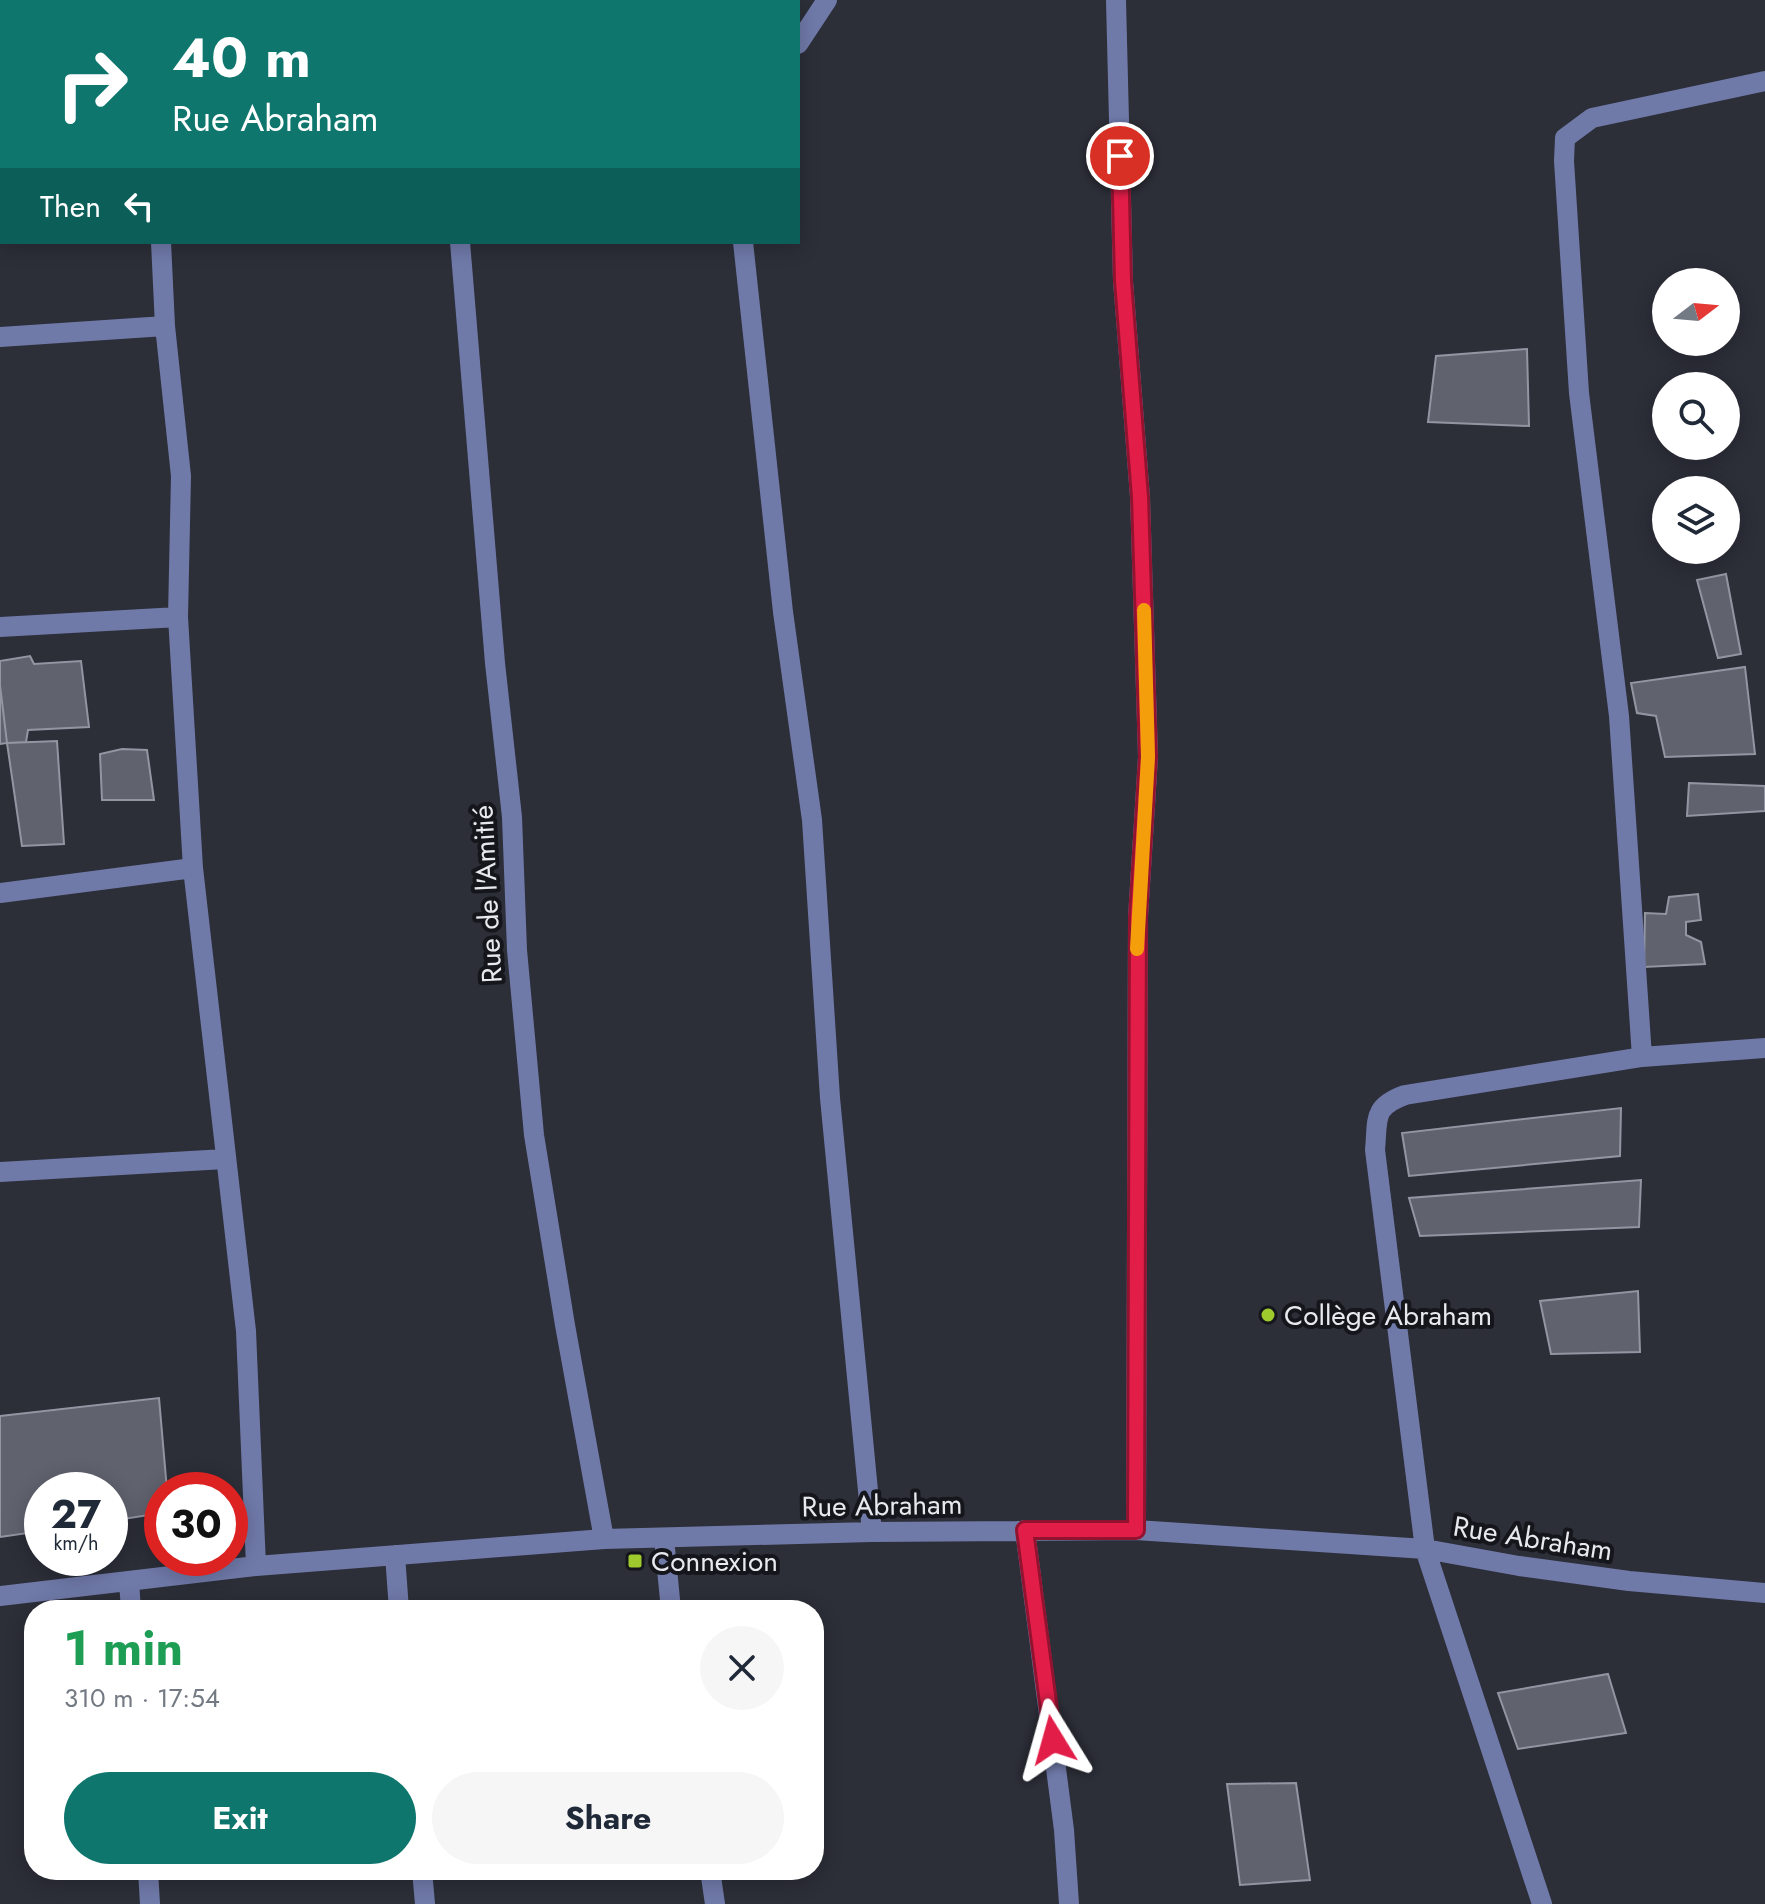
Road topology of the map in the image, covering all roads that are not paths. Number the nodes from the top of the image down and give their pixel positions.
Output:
1 (827, 0) edge
2 (1116, 0) edge
3 (800, 41) edge
4 (1765, 81) edge
5 (161, 244) edge
6 (460, 244) edge
7 (743, 244) edge
8 (165, 326) junction
9 (0, 337) edge
10 (178, 617) junction
11 (0, 627) edge
12 (193, 868) junction
13 (0, 893) edge
14 (1765, 1048) edge
15 (1642, 1057) junction
16 (225, 1159) junction
17 (0, 1172) edge
18 (1025, 1530) junction
19 (1136, 1530) junction
20 (872, 1532) junction
21 (664, 1538) junction
22 (604, 1539) junction
23 (1425, 1549) junction
24 (395, 1555) junction
25 (256, 1566) junction
26 (129, 1581) junction
27 (1765, 1593) edge
28 (0, 1596) edge
29 (130, 1600) edge
30 (398, 1600) edge
31 (670, 1600) edge
32 (149, 1880) edge
33 (423, 1880) edge
34 (711, 1880) edge
35 (150, 1904) edge
36 (425, 1904) edge
37 (715, 1904) edge
38 (1069, 1904) edge
39 (1542, 1904) edge

1 - 3 street
2 - 19 street
4 - 15 street
5 - 8 street
6 - 22 street, Rue de l'Amitié
7 - 20 street
8 - 9 street
8 - 10 street
10 - 11 street
10 - 12 street
12 - 13 street
12 - 16 street
14 - 15 street
15 - 23 street
16 - 17 street
16 - 25 street
18 - 19 street, Rue Abraham
18 - 20 street, Rue Abraham
18 - 38 street
19 - 23 street, Rue Abraham
20 - 21 street, Rue Abraham
21 - 22 street, Rue Abraham
21 - 31 street
22 - 24 street, Rue Abraham
23 - 27 street, Rue Abraham
23 - 39 street
24 - 25 street, Rue Abraham
24 - 30 street
25 - 26 street, Rue Abraham
26 - 28 street, Rue Abraham
26 - 29 street
32 - 35 street
33 - 36 street
34 - 37 street

